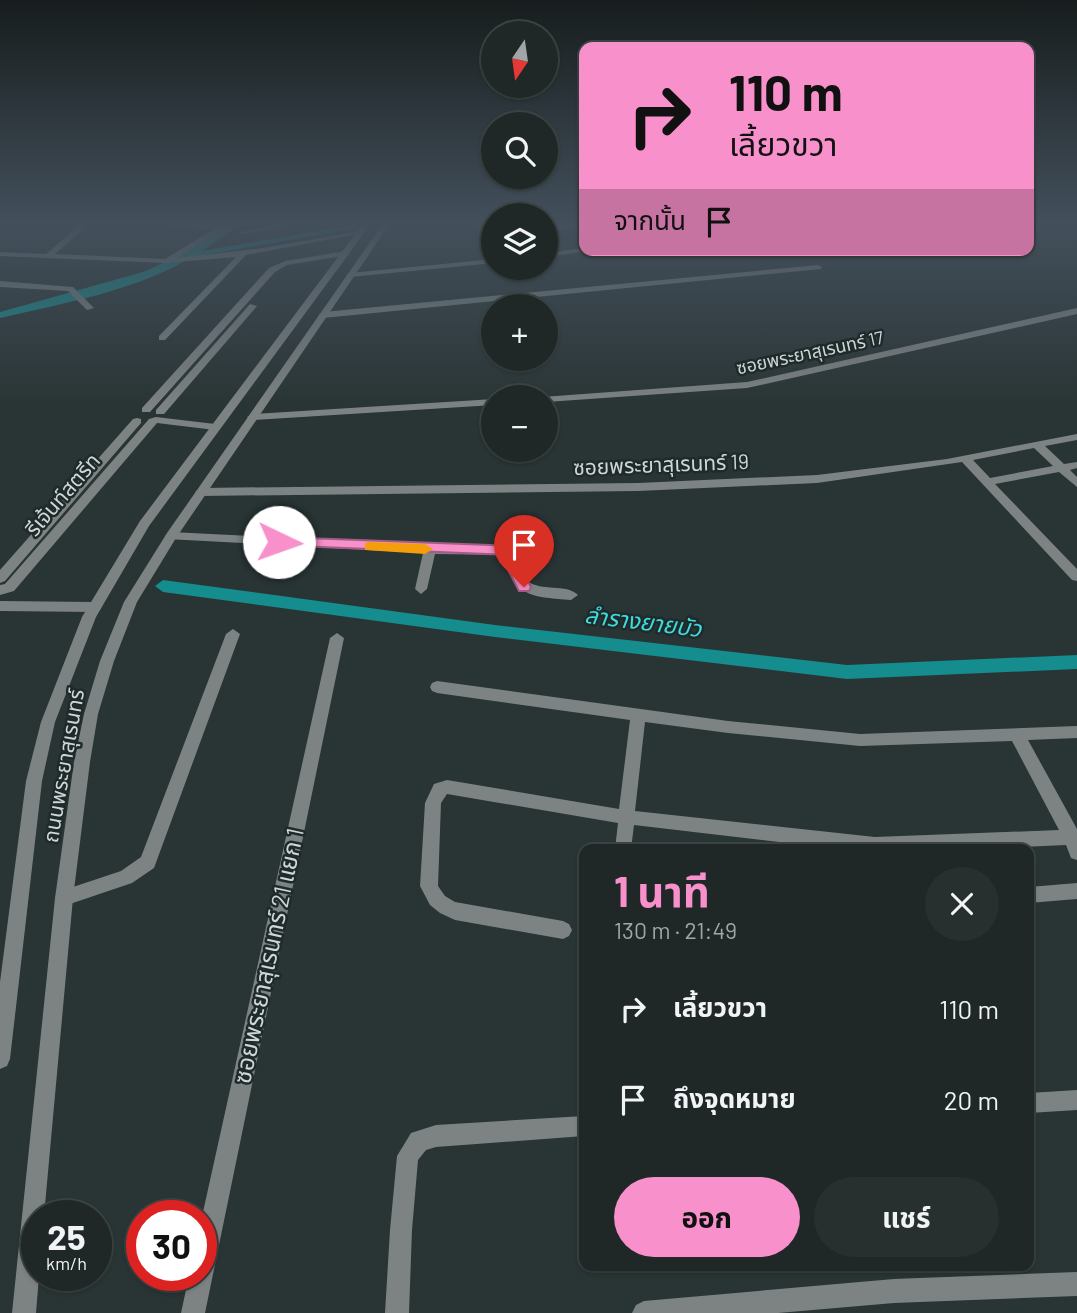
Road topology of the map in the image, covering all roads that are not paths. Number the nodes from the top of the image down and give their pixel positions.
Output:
1 (46, 286) edge
2 (212, 286) edge
3 (270, 286) edge
4 (320, 286) edge
5 (343, 286) edge
6 (618, 286) edge
7 (83, 300) dead end
8 (1077, 311) edge
9 (325, 313) junction
10 (285, 331) junction
11 (310, 333) junction
12 (162, 338) dead end
13 (558, 398) edge
14 (481, 403) edge
15 (155, 415) junction
16 (252, 417) junction
17 (217, 424) junction
18 (1077, 437) edge
19 (1037, 445) junction
20 (965, 459) junction
21 (1077, 465) edge
22 (1061, 468) junction
23 (989, 482) junction
24 (1077, 483) edge
25 (201, 492) junction
26 (171, 536) junction
27 (430, 550) junction
28 (516, 551) junction
29 (541, 551) dead end
30 (1075, 572) edge
31 (0, 578) edge
32 (421, 589) dead end
33 (0, 590) edge
34 (571, 595) dead end
35 (0, 606) edge
36 (94, 607) junction
37 (233, 634) dead end
38 (337, 638) dead end
39 (437, 687) dead end
40 (638, 715) junction
41 (1077, 732) edge
42 (1017, 735) junction
43 (626, 817) junction
44 (1075, 843) edge
45 (623, 844) edge
46 (866, 844) edge
47 (975, 844) edge
48 (1077, 891) edge
49 (1034, 895) edge
50 (64, 898) junction
51 (563, 930) dead end
52 (0, 1059) edge
53 (1077, 1100) edge
54 (1034, 1103) edge
55 (579, 1126) edge
56 (217, 1200) edge
57 (1077, 1284) edge
58 (198, 1291) edge
59 (24, 1313) edge
60 (193, 1313) edge
61 (397, 1313) edge
62 (644, 1313) edge

1 - 7 street
2 - 12 street
3 - 15 street, รีเจ้นท์สตรีท
4 - 10 street, ถนนพระยาสุเรนทร์
5 - 9 street, ถนนพระยาสุเรนทร์
6 - 9 street
8 - 13 street, ซอยพระยาสุเรนทร์ 17
9 - 11 street, ถนนพระยาสุเรนทร์
10 - 11 street
10 - 17 street, ถนนพระยาสุเรนทร์
11 - 16 street, ถนนพระยาสุเรนทร์
14 - 16 street
15 - 17 street
15 - 31 street, รีเจ้นท์สตรีท
15 - 33 street, รีเจ้นท์สตรีท
16 - 25 street, ถนนพระยาสุเรนทร์
17 - 36 street, ถนนพระยาสุเรนทร์
18 - 19 street, ซอยพระยาสุเรนทร์ 19
19 - 20 street, ซอยพระยาสุเรนทร์ 19
19 - 22 street
20 - 23 street
20 - 25 street, ซอยพระยาสุเรนทร์ 19
21 - 22 street
22 - 23 street
22 - 24 street
23 - 30 street
25 - 26 street, ถนนพระยาสุเรนทร์
26 - 27 street
26 - 50 street, ถนนพระยาสุเรนทร์
27 - 28 street
27 - 32 street
28 - 29 street
28 - 34 street
35 - 36 street
36 - 52 street, ถนนพระยาสุเรนทร์
37 - 50 street
38 - 56 street, ซอยพระยาสุเรนทร์ 21 แยก 1
39 - 40 street
40 - 42 street
40 - 43 street
41 - 42 street
42 - 44 street
43 - 45 street
43 - 46 street
43 - 51 street
44 - 47 street
48 - 49 street
50 - 59 street, ถนนพระยาสุเรนทร์
53 - 54 street
55 - 61 street
57 - 62 street
58 - 60 street, ซอยพระยาสุเรนทร์ 21 แยก 1

